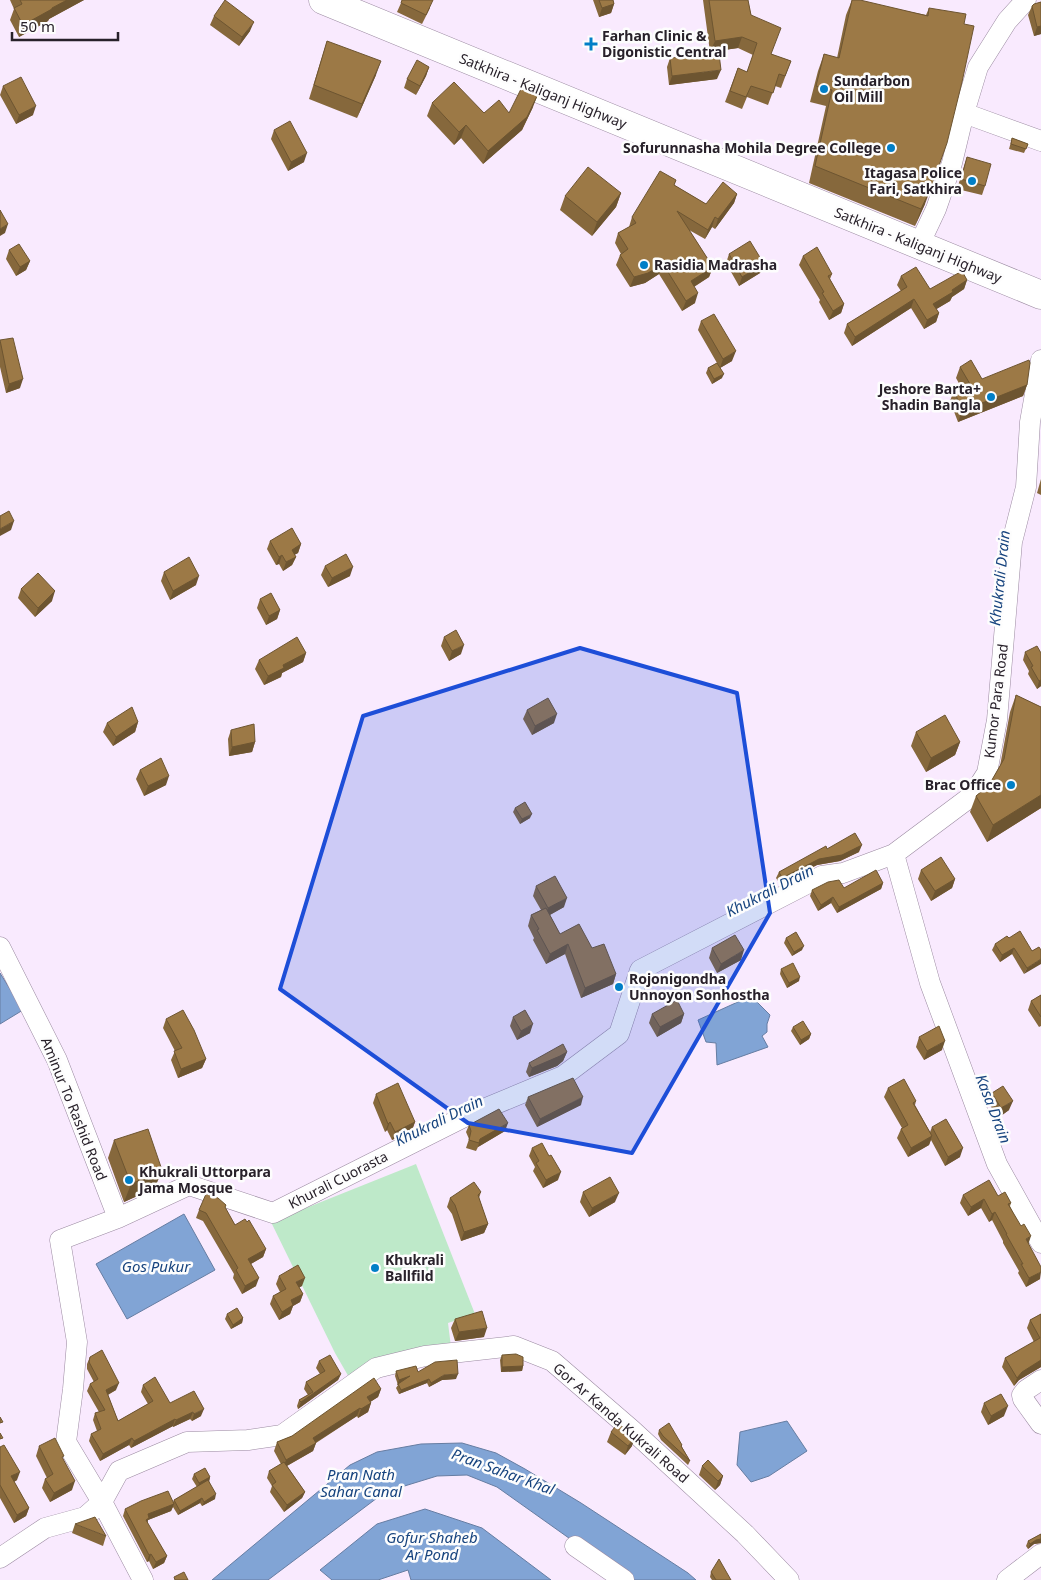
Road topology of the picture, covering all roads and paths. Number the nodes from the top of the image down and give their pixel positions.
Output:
1 (323, 0) edge
2 (1026, 0) edge
3 (964, 112) junction
4 (1041, 141) edge
5 (919, 246) junction
6 (1041, 295) edge
7 (1041, 360) edge
8 (894, 854) junction
9 (0, 947) edge
10 (118, 1218) junction
11 (1041, 1243) edge
12 (1041, 1380) edge
13 (1041, 1424) edge
14 (102, 1502) junction
15 (575, 1546) dead end
16 (1041, 1554) edge
17 (0, 1558) edge
18 (142, 1580) edge
19 (624, 1580) edge
20 (789, 1580) edge
21 (1007, 1580) edge

1 - 5 highway, Satkhira - Kaliganj Highway
2 - 3 street
3 - 4 street
3 - 5 street
5 - 6 highway, Satkhira - Kaliganj Highway
7 - 8 street, Kumor Para Road
8 - 10 street, Khurali Cuorasta
8 - 11 street
9 - 10 street, Aminur To Rashid Road
10 - 14 street, Khurali Cuorasta
12 - 13 street
14 - 17 street
14 - 18 street
14 - 20 street, Gor Ar Kanda Kukrali Road
15 - 19 street
16 - 21 street

